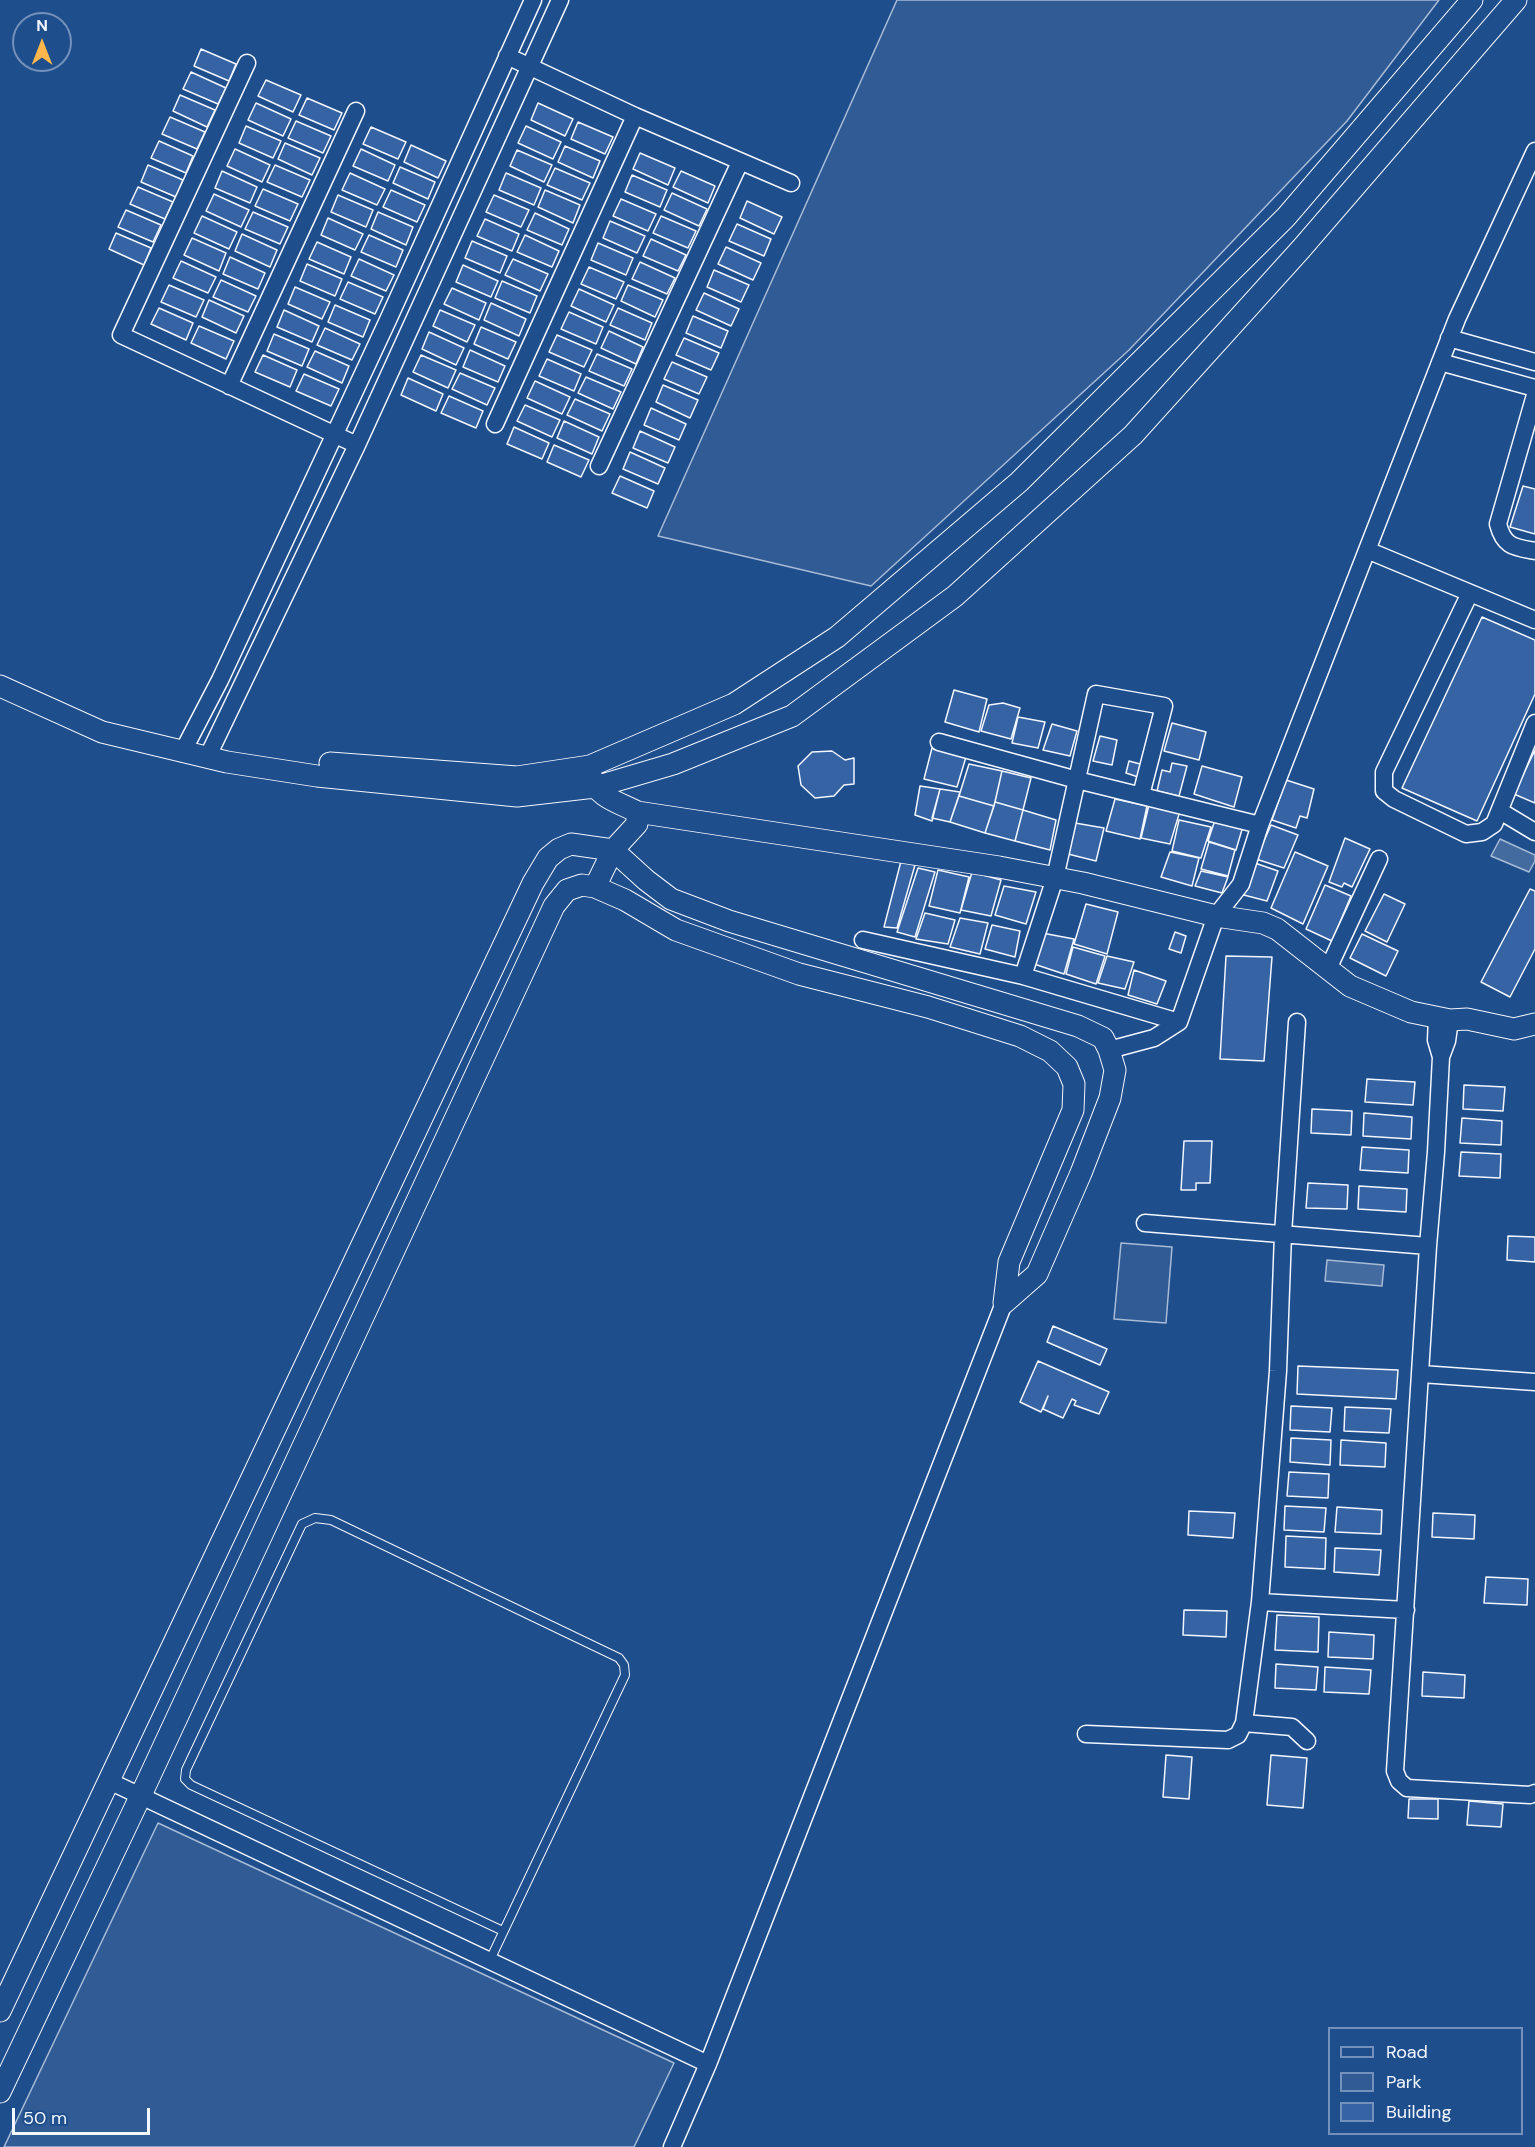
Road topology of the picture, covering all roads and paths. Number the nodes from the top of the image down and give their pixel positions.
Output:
1 (533, 0) edge
2 (560, 0) edge
3 (1472, 0) edge
4 (1516, 0) edge
5 (507, 56) junction
6 (247, 63) dead end
7 (530, 66) junction
8 (356, 111) dead end
9 (635, 116) junction
10 (1535, 151) edge
11 (740, 162) junction
12 (791, 183) dead end
13 (1449, 338) junction
14 (1440, 362) junction
15 (1535, 362) edge
16 (229, 386) junction
17 (1535, 388) edge
18 (1535, 394) edge
19 (495, 424) dead end
20 (334, 434) junction
21 (357, 445) junction
22 (599, 466) dead end
23 (1367, 550) junction
24 (1535, 551) edge
25 (1470, 593) junction
26 (1535, 620) edge
27 (0, 671) edge
28 (0, 686) edge
29 (1535, 723) edge
30 (939, 742) dead end
31 (185, 747) junction
32 (210, 752) junction
33 (590, 766) junction
34 (1077, 780) junction
35 (595, 787) junction
36 (1141, 795) junction
37 (1500, 811) junction
38 (638, 812) junction
39 (1260, 825) junction
40 (1535, 832) edge
41 (612, 850) junction
42 (1379, 859) dead end
43 (1055, 878) junction
44 (595, 887) junction
45 (1216, 916) junction
46 (863, 940) dead end
47 (1328, 969) junction
48 (1023, 976) junction
49 (1443, 1019) junction
50 (1179, 1022) junction
51 (1297, 1023) dead end
52 (1535, 1024) edge
53 (1109, 1050) junction
54 (1145, 1223) dead end
55 (1283, 1234) junction
56 (1428, 1246) junction
57 (1004, 1303) junction
58 (1420, 1374) junction
59 (1535, 1382) edge
60 (1260, 1602) junction
61 (1406, 1610) junction
62 (1244, 1723) junction
63 (1086, 1734) dead end
64 (1307, 1741) dead end
65 (109, 1781) junction
66 (1535, 1793) edge
67 (141, 1795) junction
68 (502, 1931) junction
69 (490, 1960) junction
70 (0, 2011) edge
71 (708, 2064) junction
72 (0, 2092) edge
73 (672, 2147) edge

1 - 5 street
2 - 7 street
3 - 33 street
4 - 35 street
5 - 7 street
5 - 20 street
6 - 16 street
7 - 9 street
7 - 21 street
8 - 16 street
9 - 11 street
9 - 19 street
10 - 13 street
11 - 12 street
11 - 22 street
13 - 14 street
13 - 15 street
14 - 17 street
14 - 23 street
16 - 20 street
18 - 24 street
20 - 21 street
20 - 31 street
21 - 32 street
23 - 25 street
23 - 39 street
25 - 26 street
25 - 37 street
27 - 31 street
28 - 31 street
29 - 37 street
30 - 34 street
31 - 32 street
32 - 33 street
32 - 35 street
33 - 35 street
34 - 36 street
34 - 36 street
34 - 43 street
35 - 38 street
36 - 39 street
37 - 40 street
38 - 41 street
38 - 43 street
39 - 45 street
41 - 44 street
41 - 53 street
41 - 65 street
42 - 47 street
43 - 45 street
43 - 48 street
44 - 57 street
44 - 67 street
45 - 47 street
45 - 50 street
46 - 48 street
47 - 49 street
48 - 50 street
49 - 52 street
49 - 56 street
50 - 53 street
51 - 55 street
53 - 57 street
54 - 55 street
55 - 56 street
55 - 60 street
56 - 58 street
57 - 71 street
58 - 59 street
58 - 61 street
60 - 61 street
60 - 62 street
61 - 66 street
62 - 63 street
62 - 64 street
65 - 67 street
65 - 70 street
67 - 69 street
67 - 72 street
68 - 68 lane
68 - 69 lane
69 - 71 street
71 - 73 street

